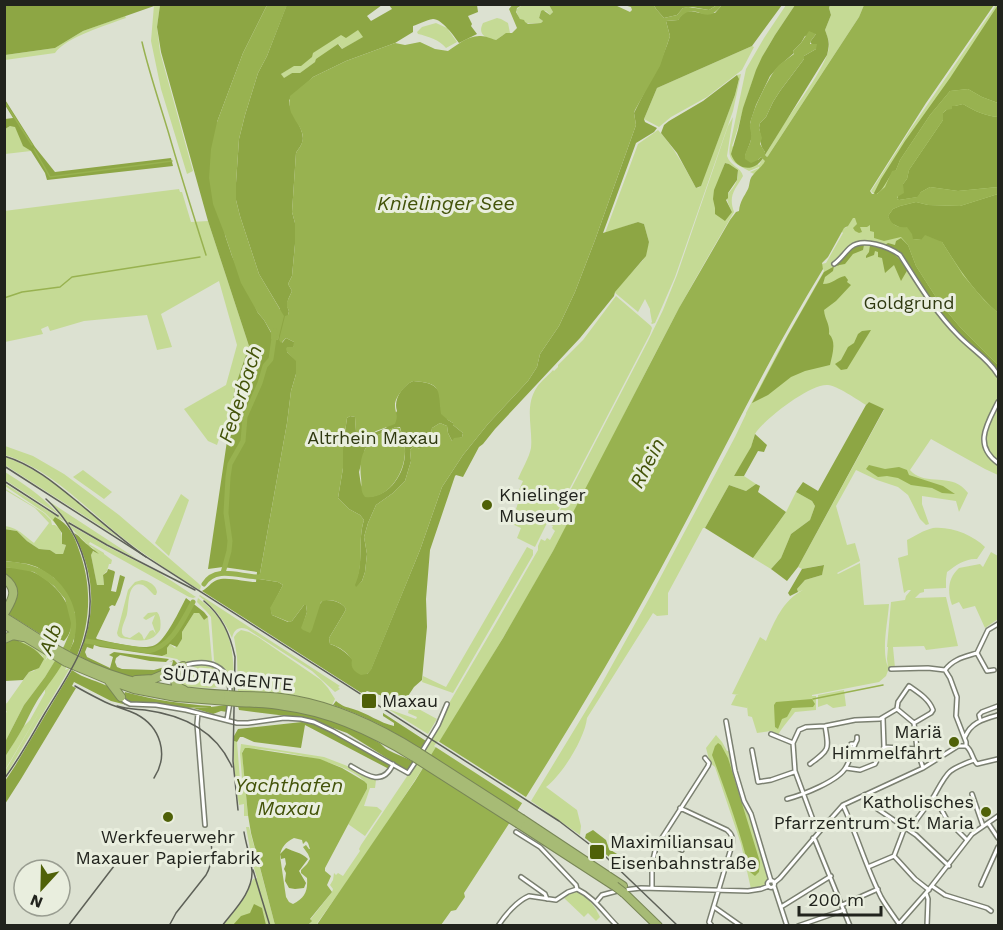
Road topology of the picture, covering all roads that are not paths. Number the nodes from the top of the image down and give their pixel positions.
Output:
1 (834, 264) dead end
2 (999, 375) edge
3 (999, 402) edge
4 (999, 463) edge
5 (4, 578) edge
6 (5, 614) edge
7 (4, 624) edge
8 (999, 624) edge
9 (28, 638) junction
10 (4, 639) edge
11 (55, 652) junction
12 (977, 653) junction
13 (68, 659) junction
14 (181, 667) junction
15 (891, 669) dead end
16 (945, 670) junction
17 (994, 670) dead end
18 (121, 679) junction
19 (108, 680) junction
20 (131, 688) junction
21 (191, 693) junction
22 (121, 697) junction
23 (228, 698) junction
24 (447, 704) dead end
25 (999, 706) edge
26 (897, 709) junction
27 (198, 713) junction
28 (999, 715) edge
29 (883, 718) junction
30 (980, 719) junction
31 (227, 720) junction
32 (726, 721) dead end
33 (914, 723) junction
34 (825, 726) junction
35 (771, 734) dead end
36 (857, 737) dead end
37 (965, 738) junction
38 (792, 743) junction
39 (966, 746) junction
40 (884, 747) junction
41 (917, 749) junction
42 (752, 750) dead end
43 (705, 758) dead end
44 (999, 759) edge
45 (974, 760) junction
46 (393, 764) junction
47 (810, 764) dead end
48 (351, 766) dead end
49 (846, 768) junction
50 (923, 768) junction
51 (795, 771) junction
52 (972, 794) dead end
53 (804, 795) junction
54 (864, 795) junction
55 (934, 796) junction
56 (788, 799) dead end
57 (843, 805) junction
58 (680, 808) junction
59 (999, 816) edge
60 (988, 822) junction
61 (205, 825) dead end
62 (983, 826) junction
63 (907, 829) junction
64 (819, 831) junction
65 (516, 832) dead end
66 (813, 838) junction
67 (999, 838) edge
68 (661, 839) junction
69 (967, 840) junction
70 (999, 847) edge
71 (682, 850) dead end
72 (894, 856) junction
73 (949, 866) junction
74 (868, 867) junction
75 (831, 876) junction
76 (521, 877) dead end
77 (773, 883) junction
78 (981, 885) dead end
79 (652, 888) junction
80 (577, 889) junction
81 (878, 889) junction
82 (623, 890) junction
83 (719, 890) junction
84 (929, 890) junction
85 (547, 899) junction
86 (597, 902) junction
87 (842, 904) junction
88 (714, 907) junction
89 (781, 907) junction
90 (844, 910) junction
91 (991, 911) dead end
92 (898, 925) edge
93 (498, 926) edge
94 (616, 926) edge
95 (658, 926) edge
96 (664, 926) edge
97 (712, 926) edge
98 (741, 926) edge
99 (787, 926) edge
100 (798, 926) edge
101 (850, 926) edge
102 (927, 926) edge

1 - 2 street
3 - 4 street
5 - 6 highway
6 - 11 highway, SÜDTANGENTE
7 - 9 highway, SÜDTANGENTE
8 - 12 street
9 - 10 highway
9 - 11 highway, SÜDTANGENTE
11 - 13 highway, SÜDTANGENTE
12 - 16 street
12 - 17 street
13 - 18 highway, SÜDTANGENTE
13 - 19 highway, SÜDTANGENTE
14 - 18 highway
14 - 21 highway
14 - 31 street
15 - 16 street
16 - 37 street
18 - 21 highway, SÜDTANGENTE
19 - 20 highway, SÜDTANGENTE
19 - 22 highway
20 - 22 highway
20 - 23 highway, SÜDTANGENTE
21 - 23 highway, SÜDTANGENTE
22 - 27 street
23 - 82 highway, SÜDTANGENTE, bridge
24 - 46 street
25 - 30 street
26 - 29 street
26 - 33 street
26 - 33 street
27 - 31 street
27 - 61 street
28 - 30 street
29 - 34 street
29 - 40 street
30 - 37 street
31 - 46 street
32 - 77 street
33 - 41 street
34 - 38 street
34 - 47 street
35 - 38 street
36 - 49 street
37 - 39 street
38 - 51 street
39 - 45 street
39 - 50 street
40 - 41 street
40 - 49 street
41 - 50 street
42 - 51 street
43 - 58 street
44 - 45 street
45 - 55 street
46 - 48 street
49 - 53 street
50 - 54 street
51 - 53 street
52 - 62 street
53 - 56 street
53 - 64 street
54 - 57 street
54 - 63 street
55 - 63 street
55 - 69 street
57 - 64 street
57 - 74 street
58 - 68 street
58 - 83 street
59 - 60 street
60 - 62 street
60 - 67 street
62 - 69 street
63 - 72 street
63 - 73 street
64 - 66 street
65 - 80 street
66 - 75 street
66 - 77 street
68 - 71 street
68 - 79 street
69 - 73 street
70 - 78 street
72 - 74 street
72 - 84 street
73 - 84 street
74 - 81 street
75 - 87 street
75 - 89 street
76 - 85 street
77 - 83 street
77 - 89 street
79 - 83 street
79 - 86 street
80 - 85 street
80 - 86 street
81 - 87 street
81 - 92 street
82 - 95 highway
82 - 96 highway
83 - 88 street
84 - 91 street
84 - 92 street
84 - 102 street
85 - 93 street
86 - 94 street
87 - 90 street
88 - 97 street
88 - 98 street
89 - 99 street
90 - 100 street
90 - 101 street

